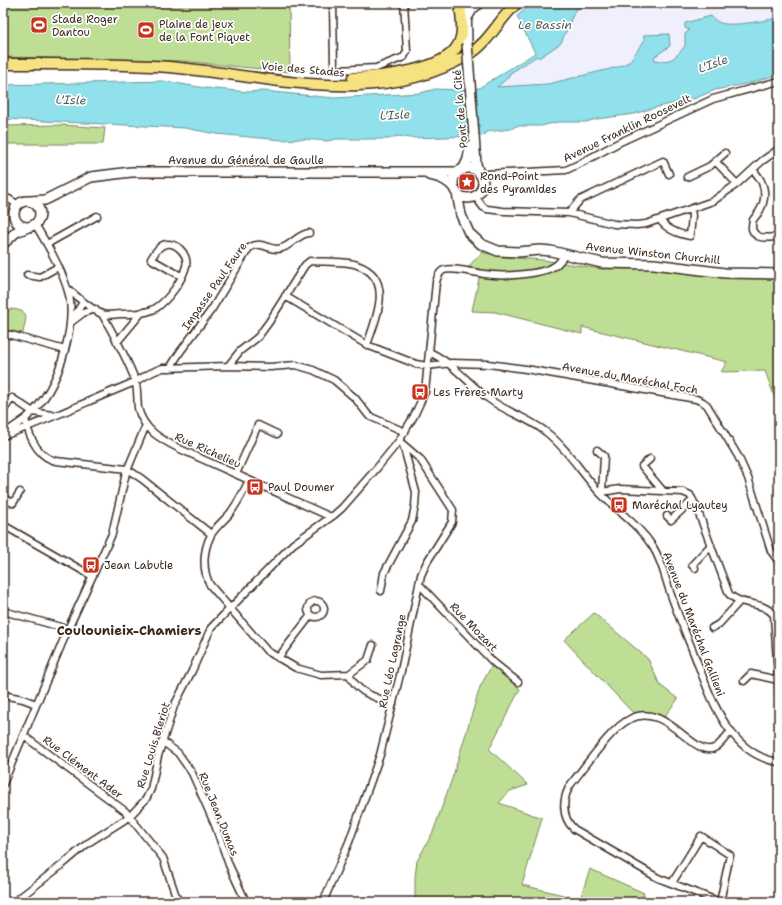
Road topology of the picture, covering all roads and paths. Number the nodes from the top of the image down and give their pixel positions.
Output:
1 (333, 3) edge
2 (404, 3) edge
3 (517, 3) edge
4 (468, 6) edge
5 (462, 33) junction
6 (465, 45) junction
7 (3, 64) edge
8 (251, 76) junction
9 (779, 81) edge
10 (472, 136) junction
11 (779, 149) edge
12 (725, 153) dead end
13 (716, 162) junction
14 (753, 170) junction
15 (461, 171) junction
16 (418, 172) junction
17 (669, 174) dead end
18 (480, 175) junction
19 (687, 177) dead end
20 (75, 184) junction
21 (737, 184) junction
22 (456, 191) junction
23 (473, 197) junction
24 (3, 198) edge
25 (30, 201) junction
26 (18, 205) junction
27 (691, 209) junction
28 (569, 213) junction
29 (97, 216) dead end
30 (15, 218) junction
31 (660, 220) junction
32 (35, 222) junction
33 (464, 225) junction
34 (309, 234) dead end
35 (779, 237) edge
36 (3, 243) edge
37 (47, 244) junction
38 (565, 254) junction
39 (58, 267) junction
40 (779, 274) edge
41 (27, 275) dead end
42 (181, 276) junction
43 (68, 289) junction
44 (285, 296) junction
45 (83, 302) junction
46 (95, 310) junction
47 (142, 312) junction
48 (102, 314) junction
49 (70, 323) junction
50 (3, 334) edge
51 (117, 342) junction
52 (367, 345) junction
53 (65, 350) junction
54 (429, 352) junction
55 (447, 364) junction
56 (228, 366) junction
57 (427, 366) junction
58 (170, 368) junction
59 (136, 382) junction
60 (3, 411) edge
61 (33, 412) junction
62 (53, 416) junction
63 (25, 419) junction
64 (146, 425) junction
65 (27, 428) junction
66 (405, 432) junction
67 (278, 434) dead end
68 (3, 435) edge
69 (401, 443) junction
70 (597, 450) dead end
71 (650, 459) dead end
72 (127, 469) junction
73 (236, 474) junction
74 (249, 480) junction
75 (662, 491) junction
76 (20, 492) dead end
77 (601, 493) junction
78 (3, 498) edge
79 (693, 500) junction
80 (667, 516) dead end
81 (331, 517) junction
82 (3, 526) edge
83 (211, 534) junction
84 (711, 545) junction
85 (779, 562) edge
86 (695, 568) dead end
87 (92, 576) junction
88 (419, 584) junction
89 (381, 591) dead end
90 (740, 600) junction
91 (229, 608) junction
92 (3, 612) edge
93 (311, 616) dead end
94 (712, 628) dead end
95 (68, 629) junction
96 (373, 645) dead end
97 (278, 658) junction
98 (349, 674) junction
99 (778, 680) junction
100 (744, 681) dead end
101 (518, 682) dead end
102 (779, 694) edge
103 (3, 695) edge
104 (36, 704) junction
105 (393, 704) junction
106 (731, 732) junction
107 (24, 736) junction
108 (162, 741) junction
109 (779, 762) edge
110 (3, 784) edge
111 (129, 817) junction
112 (672, 883) junction
113 (14, 902) edge
114 (178, 902) edge
115 (246, 902) edge
116 (323, 902) edge
117 (720, 902) edge

1 - 2 street
3 - 8 main road, Voie des Stades
4 - 5 main road
4 - 6 main road
5 - 6 main road
5 - 8 main road, Voie des Stades
6 - 10 main road, Pont de la Cité, bridge
7 - 8 main road, Voie des Stades
9 - 18 street, Avenue Franklin Roosevelt
10 - 15 main road, Pont de la Cité
10 - 18 main road, Pont de la Cité
11 - 14 street
12 - 13 street
13 - 19 street
13 - 21 street
14 - 21 street
14 - 35 street
15 - 16 main road, Avenue du Général de Gaulle
15 - 18 main road
15 - 22 main road
16 - 20 main road, Avenue du Général de Gaulle
16 - 22 main road, Avenue du Général de Gaulle
17 - 28 street
18 - 23 main road
20 - 25 main road, Avenue du Général de Gaulle
20 - 32 main road, Avenue du Général de Gaulle
21 - 27 street
22 - 23 main road
22 - 33 main road, Avenue Winston Churchill
23 - 28 street
23 - 33 main road
24 - 26 street
25 - 26 main road
25 - 32 main road
26 - 30 main road
27 - 31 street
27 - 31 street
28 - 31 street
29 - 37 street
30 - 32 main road
30 - 36 main road, Avenue du Général de Gaulle
32 - 36 main road, Avenue du Général de Gaulle
32 - 37 street
33 - 38 main road, Avenue Winston Churchill
34 - 58 street, Impasse Paul Faure
37 - 39 street
38 - 40 main road, Avenue Winston Churchill
38 - 54 street, Rue Louis Bleriot
39 - 41 street
39 - 43 street
42 - 42 street
42 - 47 street
43 - 45 street
43 - 49 street
44 - 52 street
44 - 52 street
44 - 56 street
45 - 46 street
45 - 49 street
46 - 48 street
46 - 49 street
47 - 48 street
47 - 51 street
48 - 51 street
49 - 53 street
50 - 53 street
51 - 59 street
52 - 57 street
53 - 61 street
54 - 55 street, Avenue du Maréchal Gallieni
54 - 57 street, Rue Louis Bleriot
55 - 57 street
55 - 77 street, Avenue du Maréchal Gallieni
55 - 85 street, Avenue du Maréchal Foch
56 - 58 street
56 - 66 street
57 - 66 street, Rue Louis Bleriot
58 - 59 street
59 - 62 street
59 - 64 street
60 - 61 street
61 - 62 street
61 - 63 street
62 - 65 street
63 - 65 street
63 - 68 street
64 - 72 street
64 - 73 street, Rue Richelieu
65 - 68 street
65 - 72 street
66 - 69 street, Rue Louis Bleriot
67 - 73 street
69 - 81 street, Rue Louis Bleriot
69 - 88 street, Rue Léo Lagrange
69 - 89 street
70 - 77 street
71 - 75 street
72 - 83 street
72 - 87 street
73 - 74 street, Rue Richelieu
74 - 81 street, Rue Richelieu
74 - 83 street
75 - 77 street
75 - 79 street
76 - 78 street
77 - 106 street, Avenue du Maréchal Gallieni
79 - 80 street
79 - 84 street
81 - 91 street, Rue Louis Bleriot
82 - 87 street
83 - 91 street
84 - 86 street
84 - 90 street
87 - 95 street
88 - 101 street, Rue Mozart
88 - 105 street, Rue Léo Lagrange
90 - 94 street
90 - 99 street
91 - 97 street
91 - 108 street, Rue Louis Bleriot
92 - 95 street
93 - 97 street
95 - 104 street
96 - 98 street
97 - 98 street
98 - 105 street
99 - 100 street
99 - 102 street
103 - 104 street
104 - 107 street
105 - 116 street, Rue Léo Lagrange
106 - 109 street, Avenue du Maréchal Gallieni
106 - 112 street
107 - 110 street
107 - 111 street, Rue Clément Ader
108 - 111 street, Rue Louis Bleriot
108 - 115 street, Rue Jean Dumas
111 - 113 street, Rue Louis Bleriot
111 - 114 street, Rue Clément Ader
112 - 117 street
112 - 117 street

